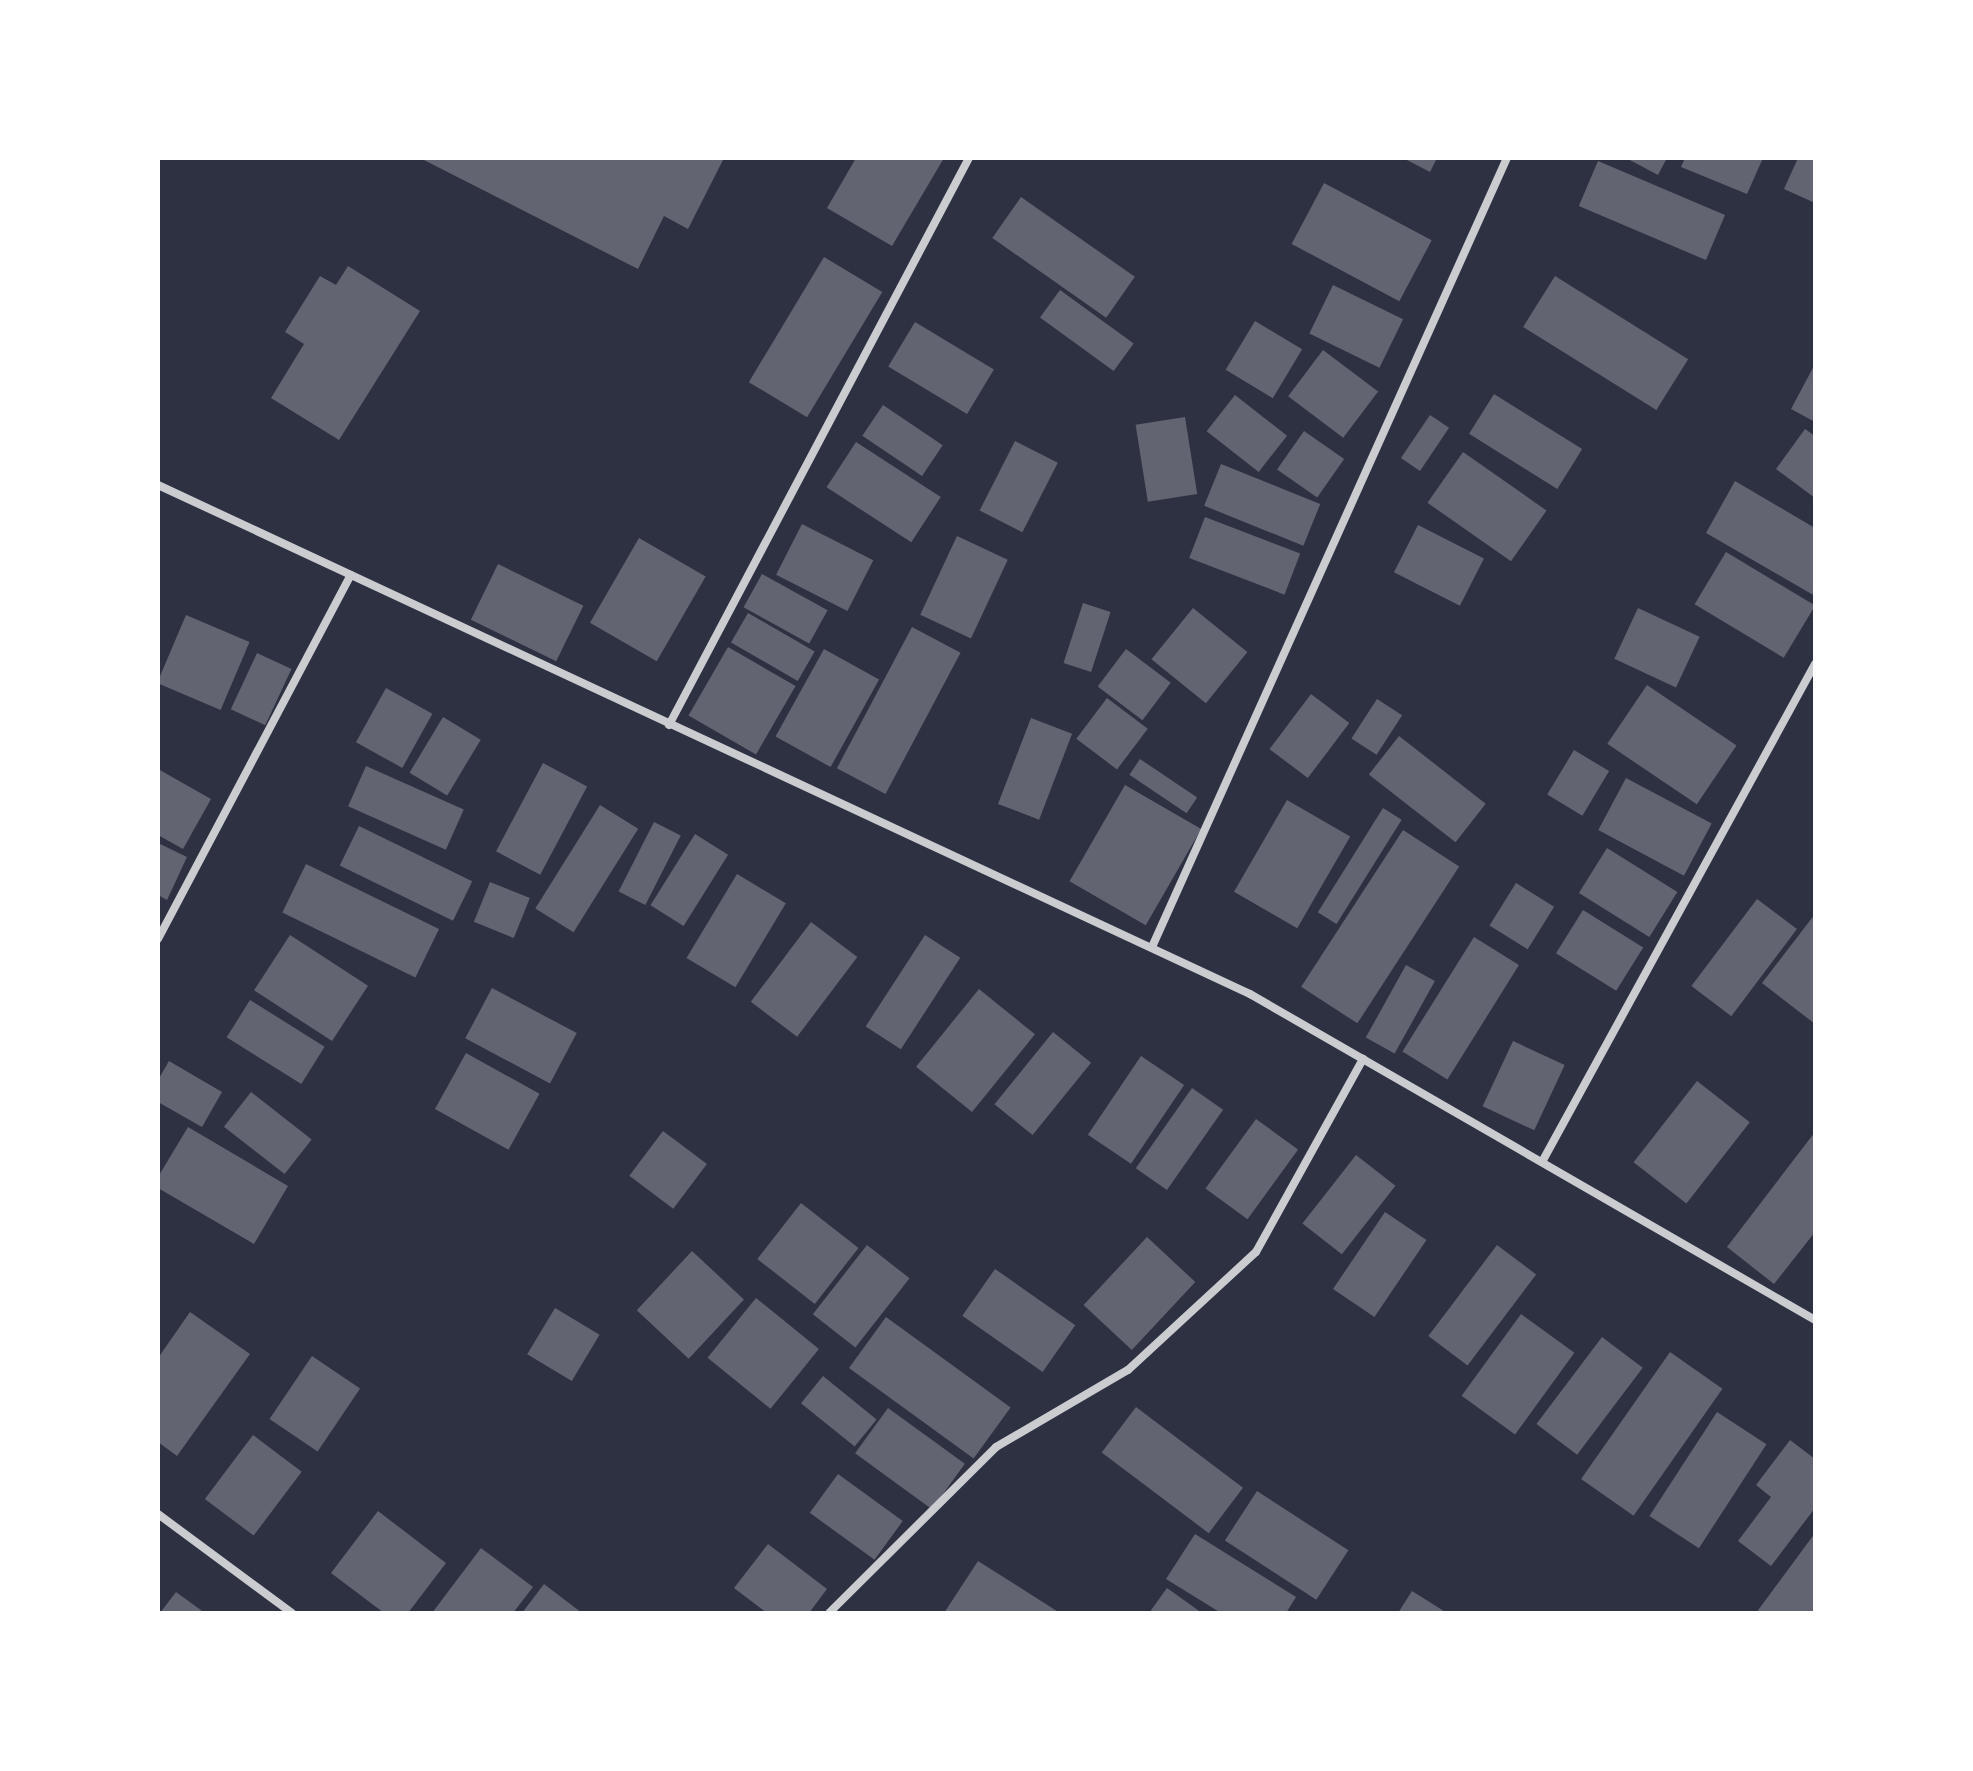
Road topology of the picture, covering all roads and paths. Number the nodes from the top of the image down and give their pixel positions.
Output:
1 (969, 158) edge
2 (1507, 158) edge
3 (158, 485) edge
4 (351, 575) junction
5 (1815, 664) edge
6 (669, 725) junction
7 (158, 939) edge
8 (1152, 947) junction
9 (1363, 1059) junction
10 (1542, 1162) junction
11 (1815, 1320) edge
12 (158, 1514) edge
13 (292, 1613) edge
14 (829, 1613) edge

1 - 6 street
2 - 8 street
3 - 4 street
4 - 6 street
4 - 7 street
5 - 10 street
6 - 8 street
8 - 9 street
9 - 10 street
9 - 14 street
10 - 11 street
12 - 13 street

